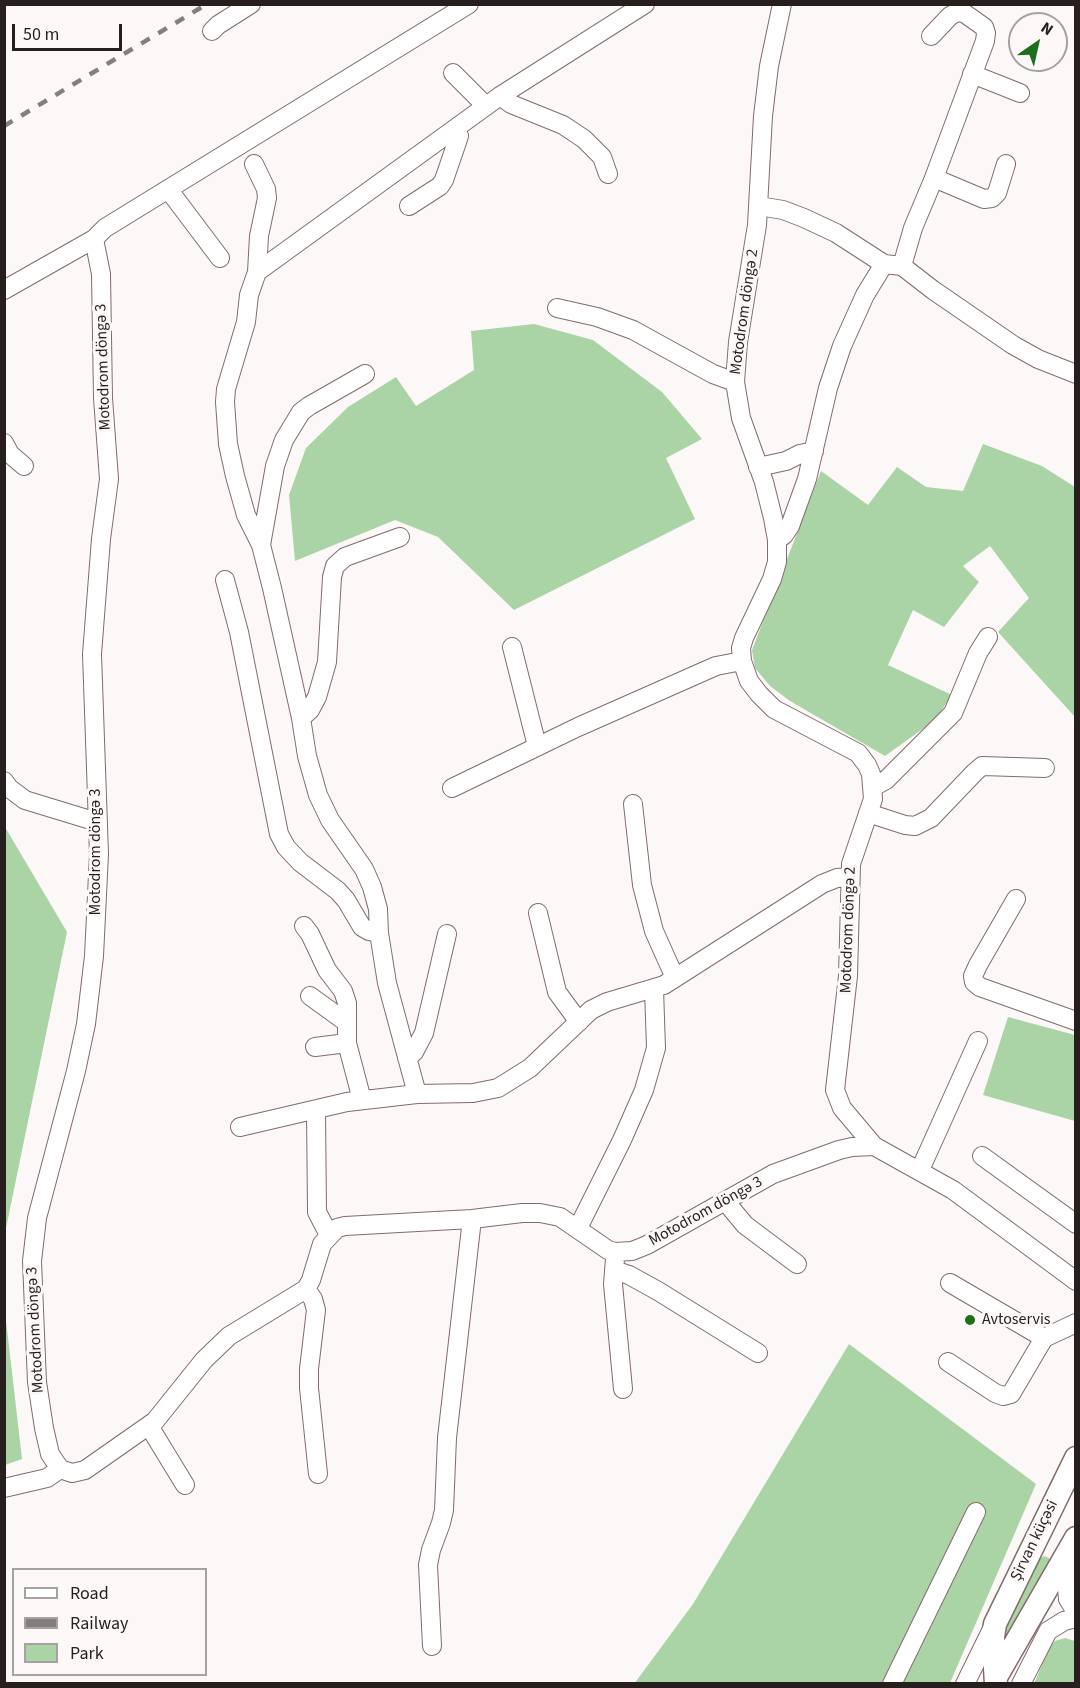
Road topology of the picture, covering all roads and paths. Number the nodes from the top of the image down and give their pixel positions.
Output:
1 (251, 4) edge
2 (469, 4) edge
3 (645, 4) edge
4 (782, 4) edge
5 (212, 31) dead end
6 (931, 36) dead end
7 (453, 74) dead end
8 (972, 74) junction
9 (1020, 93) dead end
10 (493, 101) junction
11 (456, 128) junction
12 (254, 164) dead end
13 (1006, 164) dead end
14 (608, 174) dead end
15 (934, 178) junction
16 (168, 189) junction
17 (409, 206) dead end
18 (759, 206) junction
19 (94, 239) junction
20 (220, 258) dead end
21 (893, 265) junction
22 (257, 272) junction
23 (4, 290) edge
24 (557, 308) dead end
25 (365, 374) dead end
26 (1076, 374) edge
27 (735, 382) junction
28 (814, 451) junction
29 (758, 466) junction
30 (400, 537) dead end
31 (777, 540) junction
32 (261, 545) junction
33 (225, 580) dead end
34 (988, 637) dead end
35 (512, 647) dead end
36 (742, 661) junction
37 (301, 718) junction
38 (537, 746) junction
39 (1045, 768) dead end
40 (4, 782) edge
41 (873, 787) junction
42 (452, 788) dead end
43 (633, 804) dead end
44 (868, 813) junction
45 (97, 822) junction
46 (849, 878) junction
47 (1016, 899) dead end
48 (538, 913) dead end
49 (304, 926) dead end
50 (378, 933) junction
51 (447, 934) dead end
52 (675, 978) junction
53 (654, 989) junction
54 (310, 996) dead end
55 (1076, 1021) edge
56 (346, 1022) junction
57 (579, 1022) junction
58 (978, 1041) dead end
59 (347, 1043) junction
60 (315, 1047) dead end
61 (407, 1058) junction
62 (417, 1094) junction
63 (362, 1100) junction
64 (316, 1110) junction
65 (240, 1127) dead end
66 (874, 1146) junction
67 (982, 1156) dead end
68 (920, 1170) junction
69 (725, 1201) junction
70 (472, 1219) junction
71 (1076, 1224) edge
72 (578, 1228) junction
73 (329, 1235) junction
74 (615, 1261) junction
75 (797, 1264) dead end
76 (1076, 1281) edge
77 (950, 1283) dead end
78 (306, 1289) junction
79 (1076, 1323) edge
80 (1044, 1338) junction
81 (758, 1353) dead end
82 (948, 1362) dead end
83 (623, 1389) dead end
84 (149, 1426) junction
85 (1076, 1458) edge
86 (60, 1469) junction
87 (318, 1474) dead end
88 (185, 1485) dead end
89 (4, 1488) edge
90 (976, 1512) dead end
91 (1074, 1545) edge
92 (1076, 1612) edge
93 (1076, 1618) edge
94 (995, 1624) junction
95 (432, 1646) dead end
96 (995, 1681) edge
97 (892, 1683) edge
98 (965, 1683) edge
99 (1021, 1683) edge

1 - 5 street
2 - 16 street
3 - 10 street
4 - 18 street, Motodrom döngə 2
6 - 8 street
7 - 10 street
8 - 9 street
8 - 15 street
10 - 11 street
10 - 14 street
11 - 17 street
11 - 22 street
12 - 22 street
13 - 15 street
15 - 21 street
16 - 19 street
16 - 20 street
18 - 21 street
18 - 27 street, Motodrom döngə 2
19 - 23 street
19 - 45 street, Motodrom döngə 3
21 - 26 street
21 - 28 street
22 - 32 street
24 - 27 street
25 - 32 street
27 - 29 street, Motodrom döngə 2
28 - 29 street
28 - 31 street
29 - 31 street, Motodrom döngə 2
30 - 37 street
31 - 36 street, Motodrom döngə 2
32 - 37 street
33 - 50 street
34 - 41 street
35 - 38 street
36 - 38 street
36 - 41 street
37 - 50 street
38 - 42 street
39 - 44 street
40 - 45 street
41 - 44 street, Motodrom döngə 2
43 - 52 street
44 - 46 street, Motodrom döngə 2
45 - 86 street, Motodrom döngə 3
46 - 52 street
46 - 66 street, Motodrom döngə 2
47 - 55 street
48 - 57 street
49 - 56 street
50 - 61 street
51 - 61 street
52 - 53 street
53 - 57 street
53 - 72 street
54 - 56 street
56 - 59 street
57 - 62 street
58 - 68 street
59 - 60 street
59 - 63 street
61 - 62 street
62 - 63 street
63 - 64 street
64 - 65 street
64 - 73 street
66 - 68 street, Motodrom döngə 2
66 - 69 street, Motodrom döngə 3
67 - 71 street
68 - 76 street, Motodrom döngə 2
69 - 74 street, Motodrom döngə 3
69 - 75 street
70 - 72 street
70 - 73 street
70 - 95 street
72 - 74 street
73 - 78 street
74 - 81 street
74 - 83 street
77 - 80 street
78 - 84 street
78 - 87 street
79 - 80 street
80 - 82 street
84 - 86 street
84 - 88 street
85 - 94 main road, Şirvan küçəsi
86 - 89 street
90 - 97 street
91 - 92 street
91 - 96 main road, Şirvan küçəsi
93 - 99 street
94 - 96 main road
94 - 98 street

